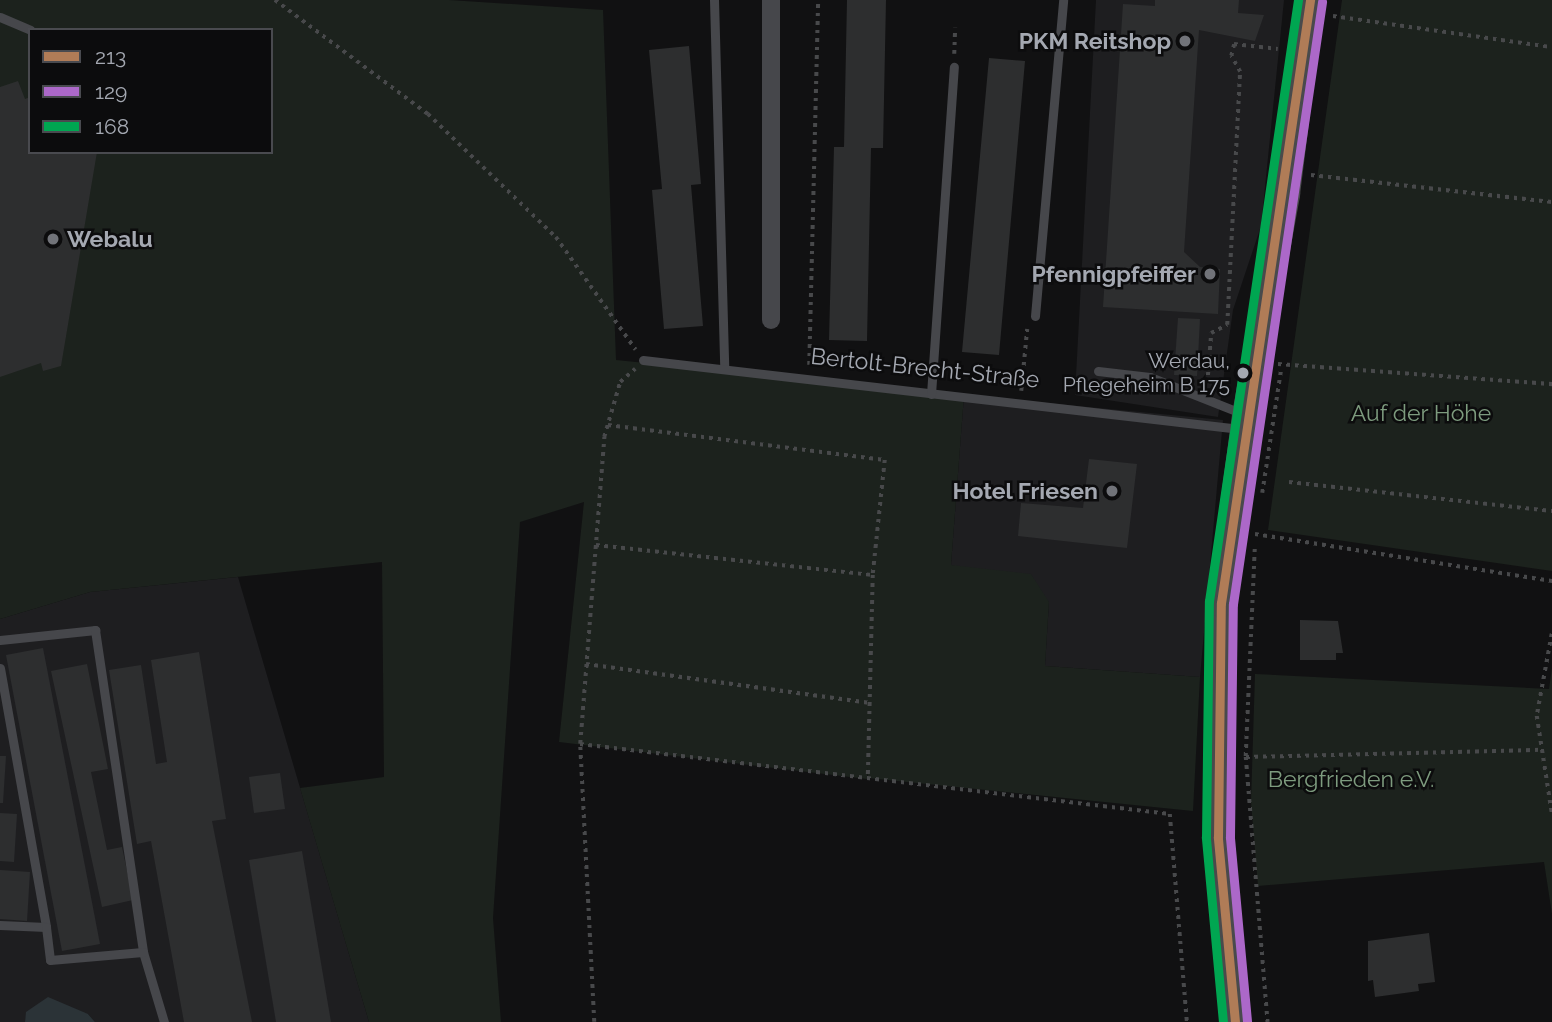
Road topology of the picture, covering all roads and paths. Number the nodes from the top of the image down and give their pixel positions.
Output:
1 (275, 0) edge
2 (714, 0) edge
3 (771, 0) edge
4 (818, 0) edge
5 (1063, 0) edge
6 (1320, 8) edge
7 (0, 18) edge
8 (955, 28) dead end
9 (28, 29) edge
10 (1552, 47) edge
11 (1284, 50) dead end
12 (954, 67) joint
13 (1308, 174) dead end
14 (1552, 202) edge
15 (1035, 316) joint
16 (771, 320) dead end
17 (643, 360) junction
18 (1268, 363) junction
19 (724, 369) junction
20 (1098, 371) dead end
21 (808, 380) junction
22 (1552, 384) edge
23 (931, 394) junction
24 (1205, 395) junction
25 (1020, 403) junction
26 (1245, 422) junction
27 (608, 425) junction
28 (1289, 482) dead end
29 (1260, 509) dead end
30 (1552, 511) edge
31 (1258, 521) dead end
32 (1228, 532) junction
33 (1256, 534) junction
34 (596, 545) junction
35 (873, 575) junction
36 (1552, 581) edge
37 (1552, 634) edge
38 (0, 640) edge
39 (586, 664) junction
40 (0, 668) edge
41 (870, 702) junction
42 (580, 744) junction
43 (1542, 750) junction
44 (1216, 757) junction
45 (1246, 757) junction
46 (868, 778) junction
47 (1552, 813) edge
48 (0, 925) edge
49 (46, 927) junction
50 (143, 952) junction
51 (163, 1022) edge
52 (594, 1022) edge
53 (1187, 1022) edge
54 (1235, 1022) edge
55 (1268, 1022) edge

1 - 17 path
2 - 19 lane
3 - 16 street
4 - 21 path
5 - 15 lane
6 - 10 path
6 - 18 main road
7 - 9 lane
8 - 12 path
11 - 24 path
12 - 23 lane
13 - 14 path
15 - 25 path
17 - 19 lane, Bertolt-Brecht-Straße
17 - 27 path
18 - 22 path
18 - 26 main road
18 - 29 path
19 - 21 lane, Bertolt-Brecht-Straße
20 - 24 lane
21 - 23 lane, Bertolt-Brecht-Straße
23 - 25 lane, Bertolt-Brecht-Straße
24 - 26 lane
25 - 26 lane, Bertolt-Brecht-Straße
26 - 32 main road
27 - 34 path
27 - 35 path
28 - 30 path
31 - 33 path
32 - 33 path
32 - 44 main road
33 - 36 path
33 - 45 path
34 - 35 path
34 - 39 path
35 - 41 path
37 - 43 path
38 - 50 lane
39 - 41 path
39 - 42 path
40 - 49 lane
41 - 46 path
42 - 46 path
42 - 52 path
43 - 45 path
43 - 47 path
44 - 45 path
44 - 54 main road
45 - 55 path
46 - 53 path
48 - 49 lane
49 - 50 lane
50 - 51 lane

